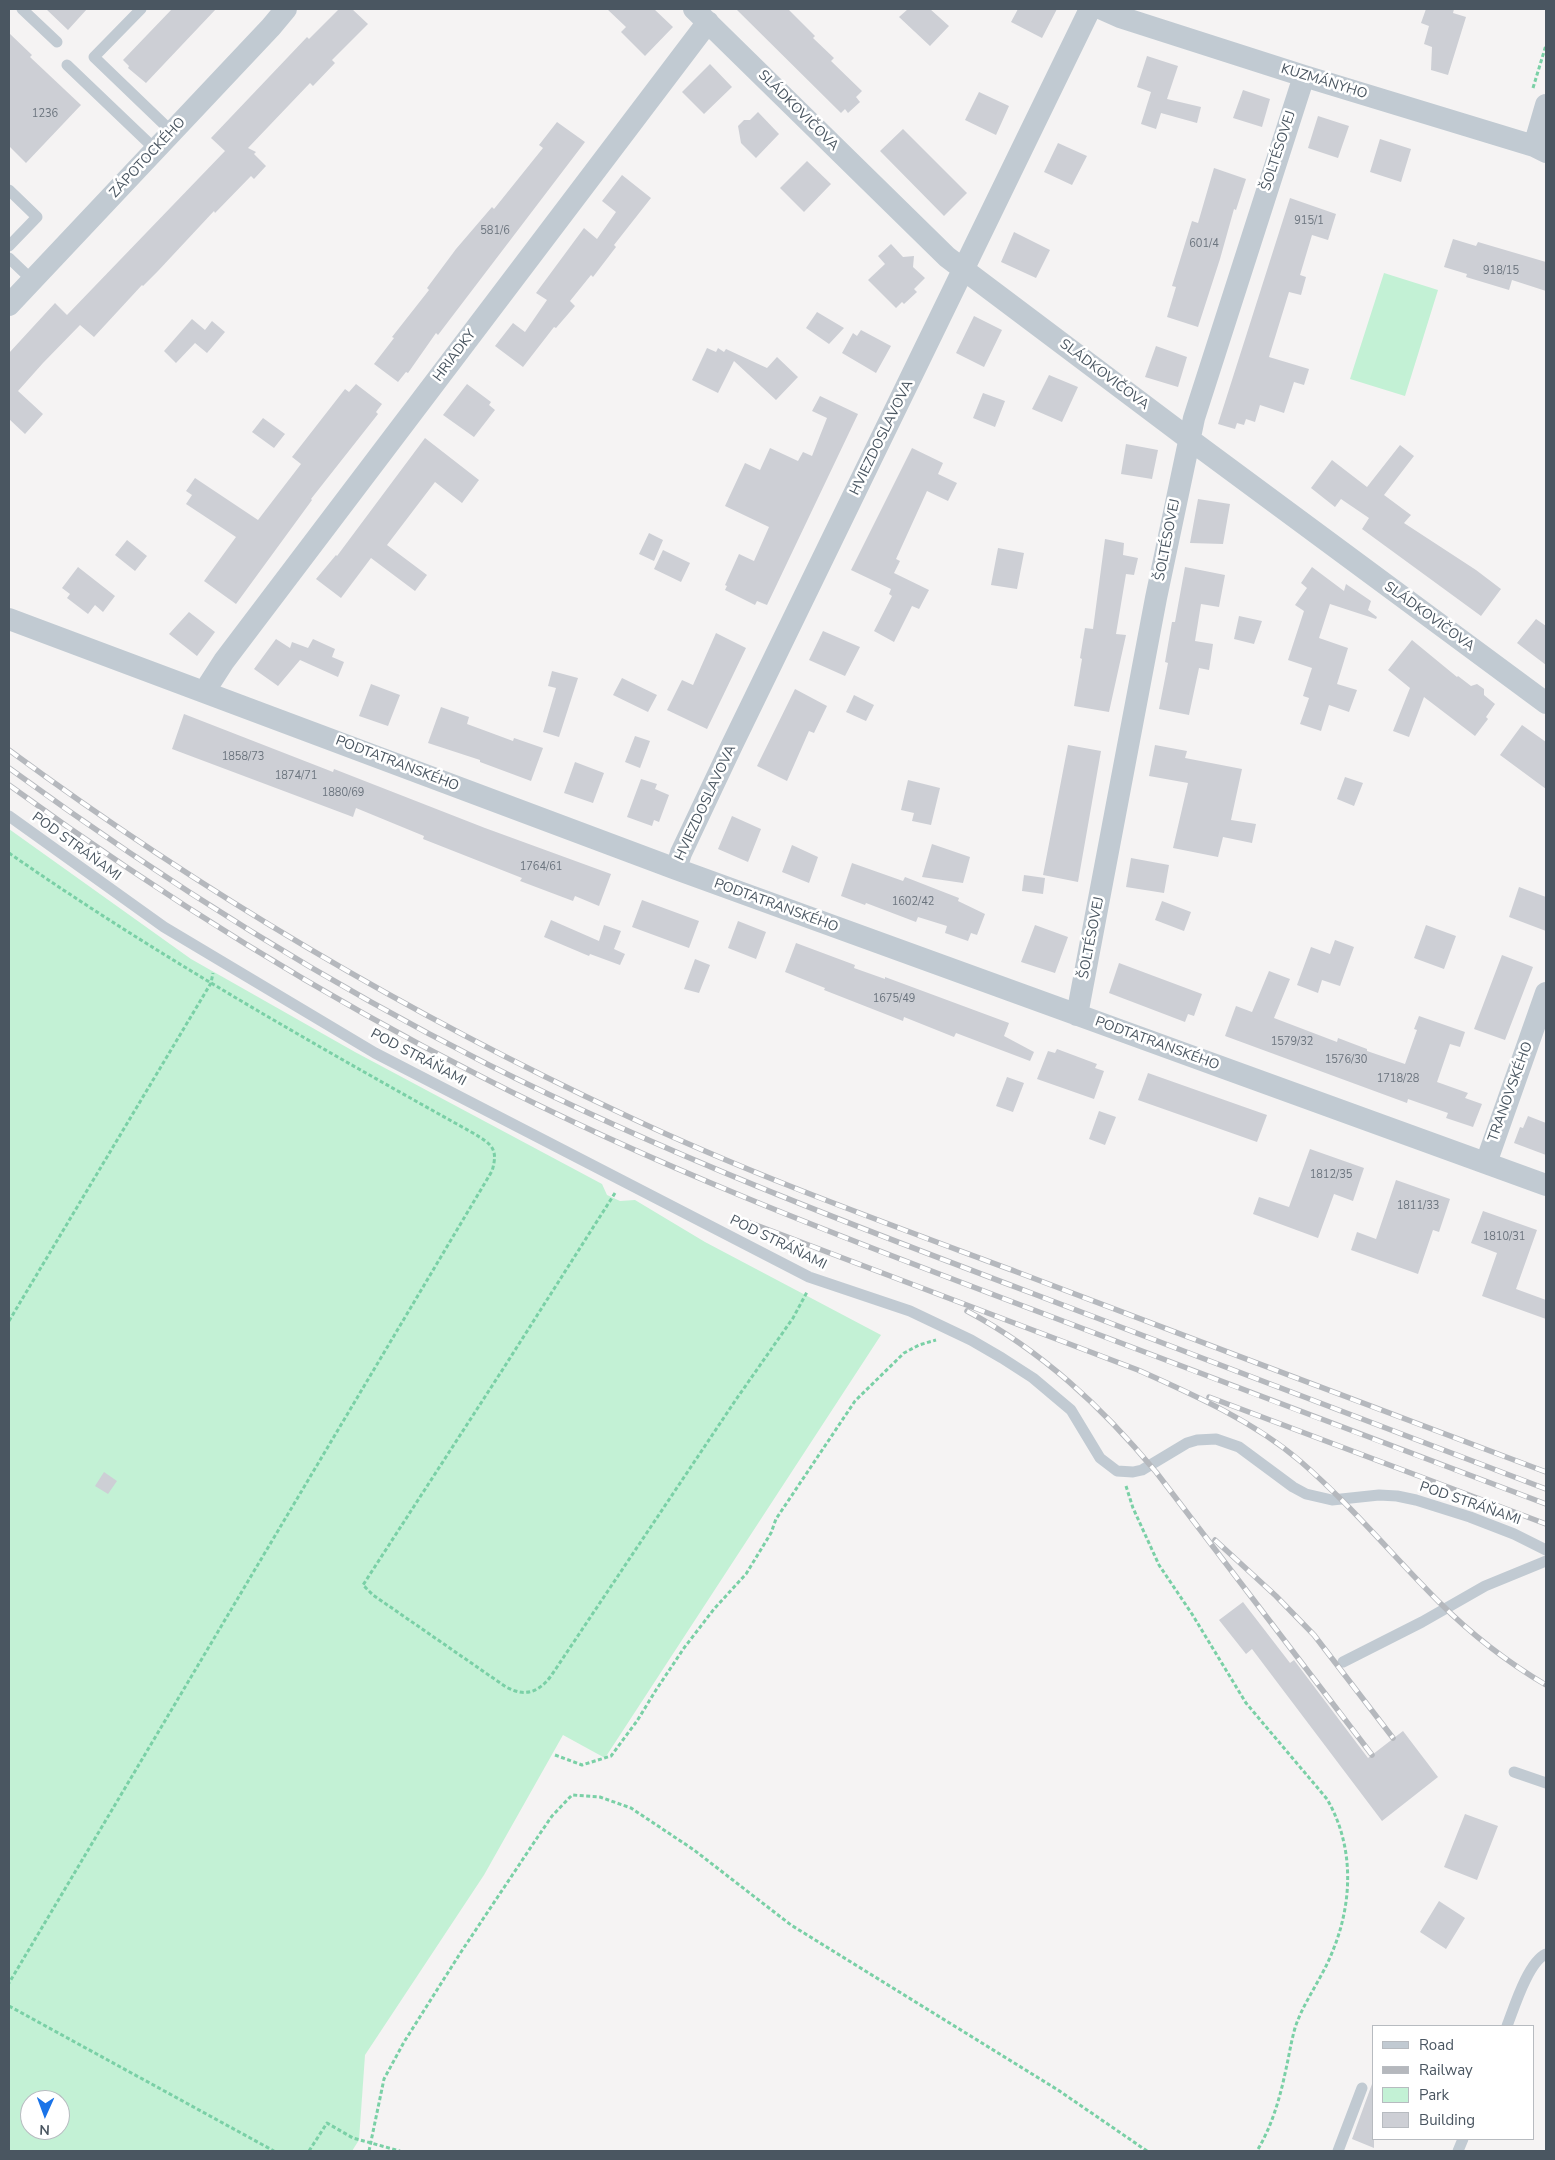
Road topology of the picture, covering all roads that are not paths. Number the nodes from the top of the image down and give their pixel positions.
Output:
1 (22, 9) edge
2 (141, 9) edge
3 (286, 9) edge
4 (1090, 9) edge
5 (1102, 9) edge
6 (701, 15) edge
7 (57, 42) dead end
8 (67, 65) dead end
9 (1304, 76) junction
10 (1546, 105) edge
11 (172, 132) junction
12 (1540, 149) edge
13 (156, 150) junction
14 (9, 190) edge
15 (9, 246) edge
16 (9, 258) edge
17 (964, 270) junction
18 (32, 280) junction
19 (9, 305) edge
20 (1189, 439) junction
21 (9, 619) edge
22 (204, 692) junction
23 (1546, 703) edge
24 (9, 816) edge
25 (676, 869) junction
26 (1546, 993) edge
27 (1077, 1015) junction
28 (1486, 1163) junction
29 (1546, 1185) edge
30 (1546, 1550) edge
31 (1546, 1560) edge
32 (1343, 1662) dead end
33 (1514, 1772) dead end
34 (1546, 1783) edge
35 (1546, 1954) edge
36 (1507, 2025) edge
37 (1362, 2088) dead end
38 (1338, 2151) edge

1 - 7 lane
2 - 11 lane
3 - 11 street, ZÁPOTOCKÉHO
4 - 17 street, HVIEZDOSLAVOVA
5 - 9 street, KUZMÁNYHO
6 - 17 street, SLÁDKOVIČOVA
6 - 22 street, HRIADKY
8 - 13 lane
9 - 12 street, KUZMÁNYHO
9 - 20 street, ŠOLTÉSOVEJ
10 - 12 street
11 - 13 street, ZÁPOTOCKÉHO
13 - 18 street, ZÁPOTOCKÉHO
14 - 15 lane
16 - 18 lane
17 - 20 street, SLÁDKOVIČOVA
17 - 25 street, HVIEZDOSLAVOVA
18 - 19 street, ZÁPOTOCKÉHO
20 - 23 street, SLÁDKOVIČOVA
20 - 27 street, ŠOLTÉSOVEJ
21 - 22 street, PODTATRANSKÉHO
22 - 25 street, PODTATRANSKÉHO
24 - 30 lane, POD STRÁŇAMI
25 - 27 street, PODTATRANSKÉHO
26 - 28 street, TRANOVSKÉHO
27 - 28 street, PODTATRANSKÉHO
28 - 29 street, PODTATRANSKÉHO
31 - 32 lane
33 - 34 lane
35 - 36 lane
37 - 38 lane

